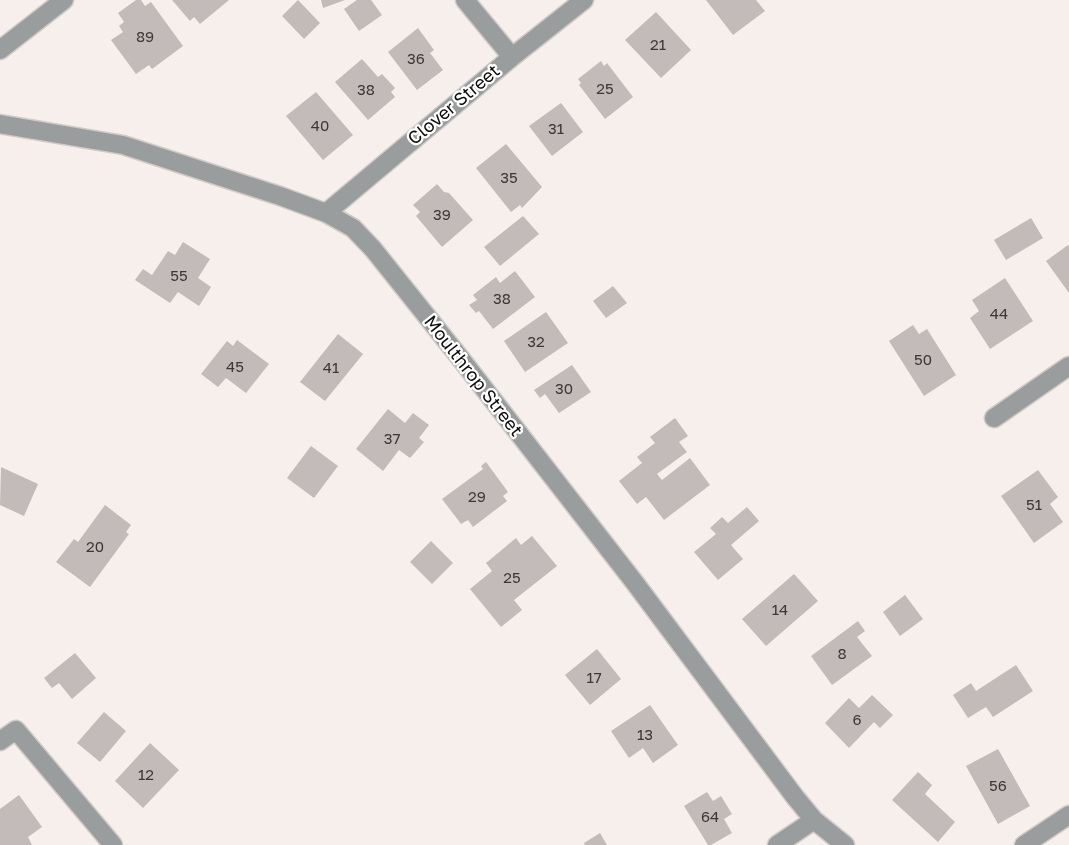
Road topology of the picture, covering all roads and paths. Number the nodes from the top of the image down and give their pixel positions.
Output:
1 (64, 0) edge
2 (465, 0) edge
3 (584, 0) edge
4 (0, 50) edge
5 (512, 57) junction
6 (0, 124) edge
7 (326, 213) junction
8 (1069, 366) edge
9 (994, 418) dead end
10 (0, 741) edge
11 (1069, 815) edge
12 (814, 820) junction
13 (112, 845) edge
14 (777, 845) edge
15 (845, 845) edge
16 (1024, 845) edge

1 - 4 street
2 - 5 street
3 - 5 street, Clover Street
5 - 7 street, Clover Street
6 - 7 street, Moulthrop Street
7 - 12 street, Moulthrop Street
8 - 9 street
10 - 13 street
11 - 16 street
12 - 14 street
12 - 15 street, Moulthrop Street

